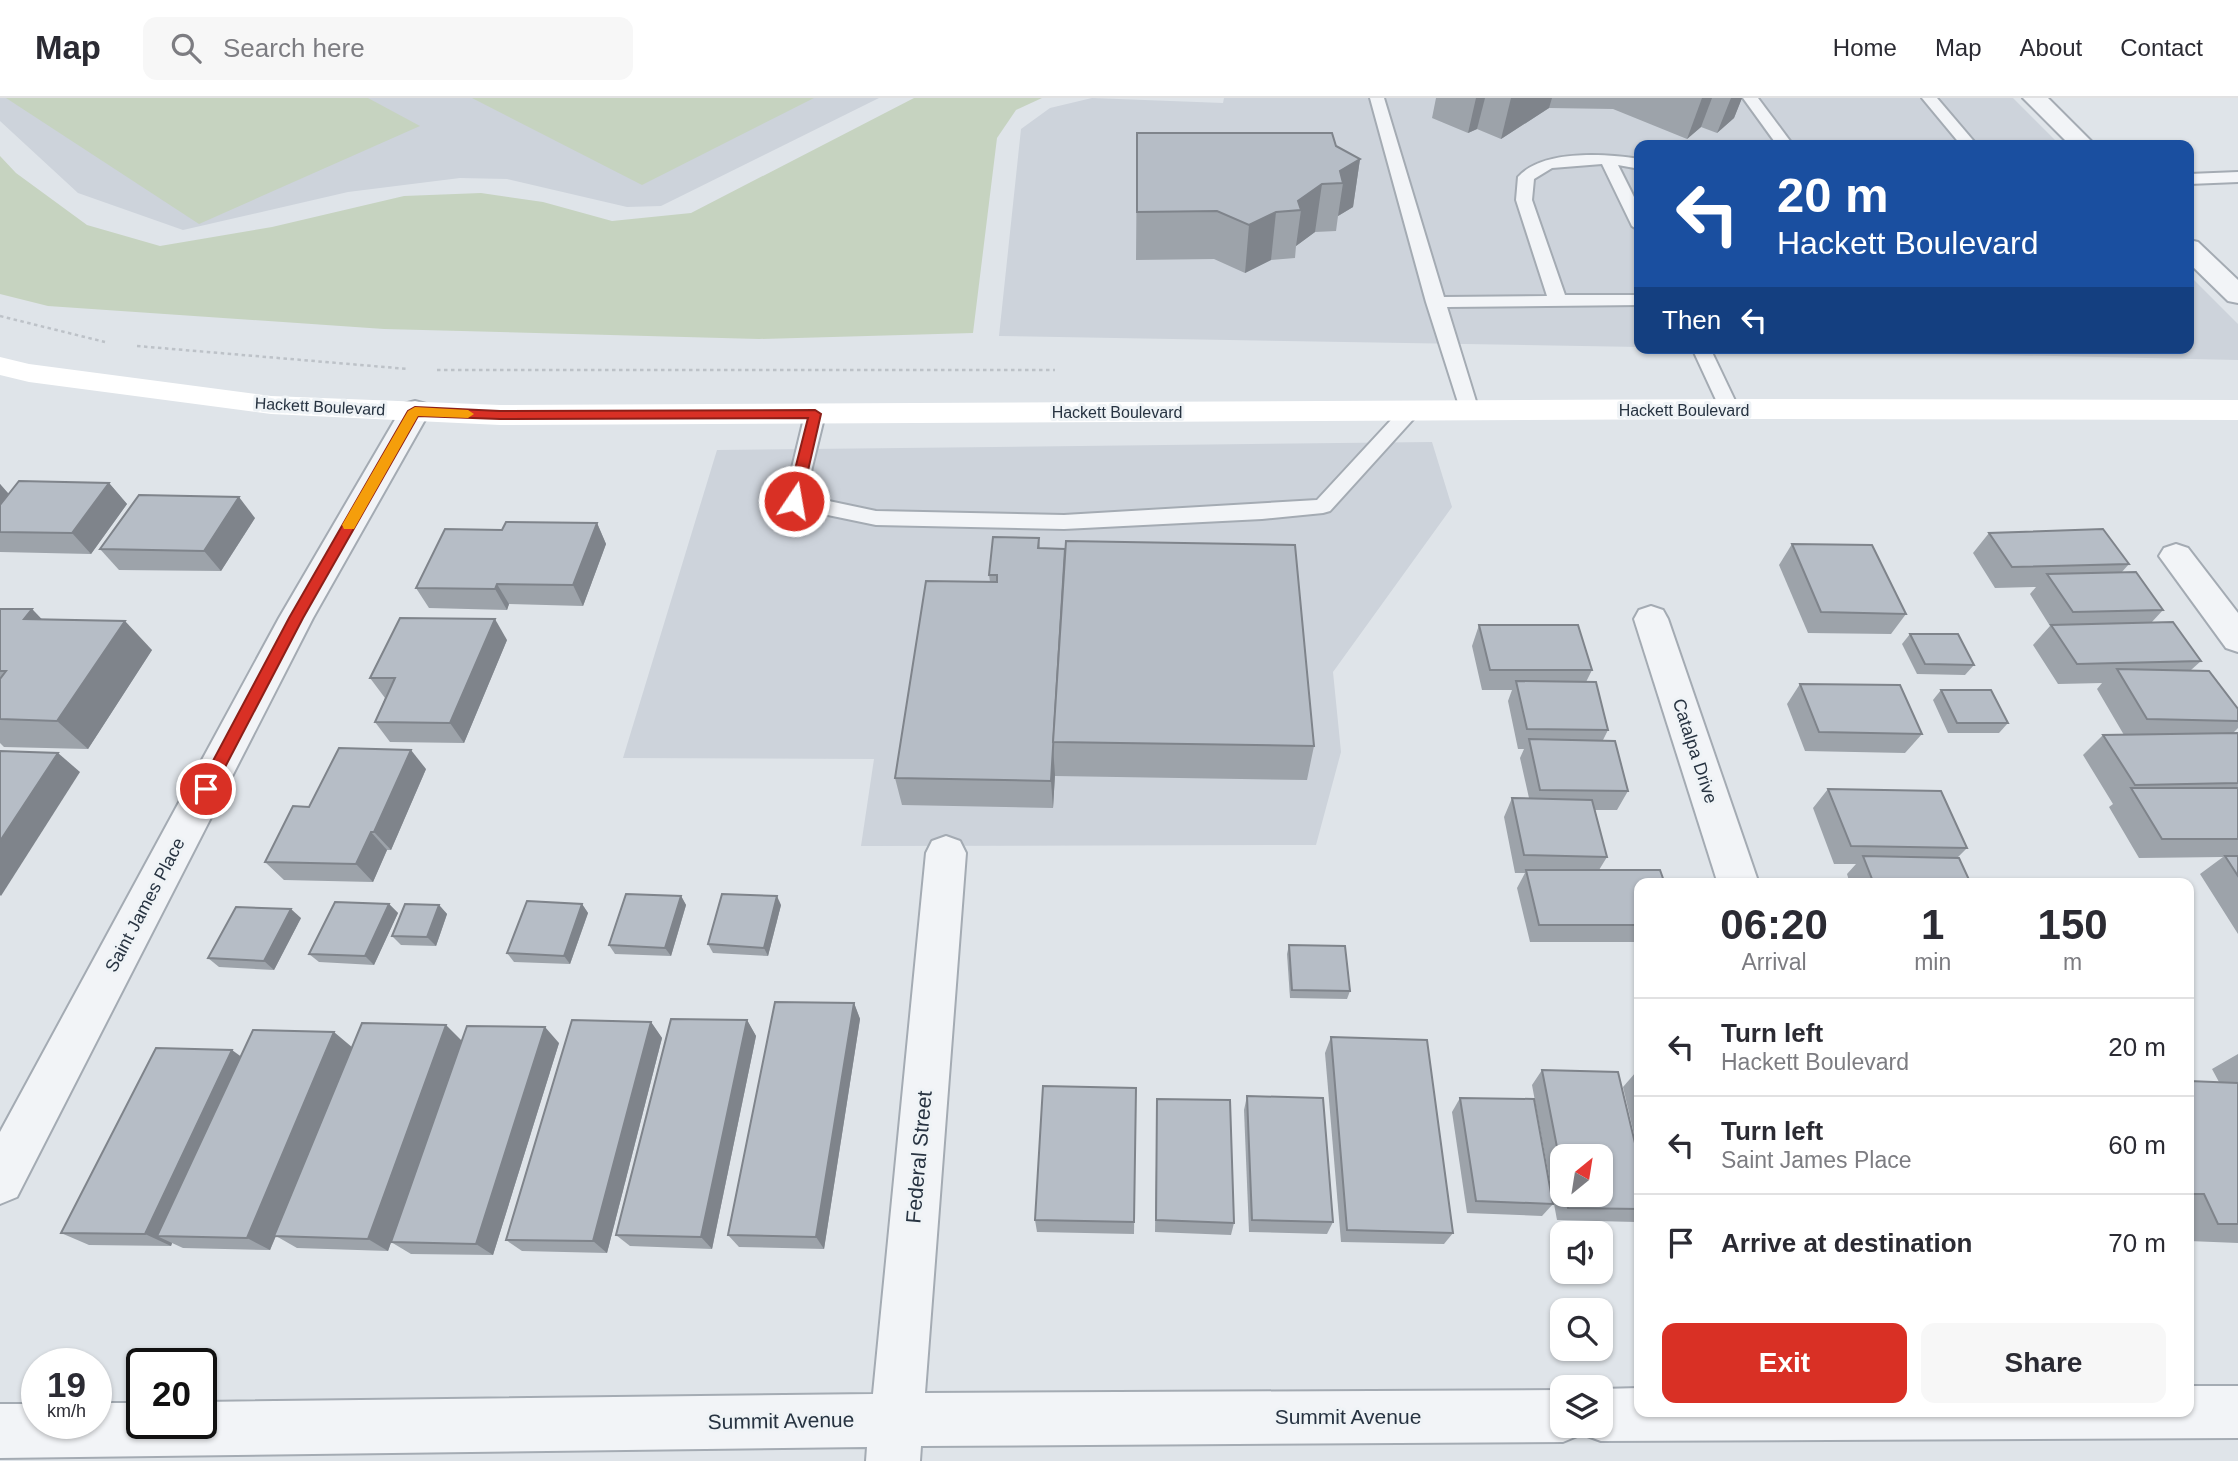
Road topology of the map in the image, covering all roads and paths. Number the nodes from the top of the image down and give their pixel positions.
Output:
1 (1377, 98) edge
2 (1750, 98) edge
3 (1929, 98) edge
4 (2035, 98) edge
5 (1781, 140) edge
6 (1965, 140) edge
7 (2078, 140) edge
8 (1607, 159) junction
9 (1634, 163) edge
10 (2238, 177) edge
11 (2194, 179) edge
12 (1634, 214) edge
13 (2194, 253) edge
14 (2238, 295) edge
15 (1634, 300) edge
16 (1558, 301) junction
17 (1435, 302) junction
18 (0, 316) edge
19 (116, 344) dead end
20 (128, 345) dead end
21 (1705, 354) edge
22 (0, 366) edge
23 (420, 370) dead end
24 (433, 370) dead end
25 (1059, 370) dead end
26 (1728, 409) junction
27 (2238, 410) edge
28 (415, 411) junction
29 (1410, 411) junction
30 (1469, 411) junction
31 (815, 414) junction
32 (2176, 556) dead end
33 (1651, 619) dead end
34 (2238, 639) edge
35 (946, 853) dead end
36 (1737, 878) edge
37 (0, 1180) edge
38 (2194, 1412) edge
39 (2238, 1412) edge
40 (1613, 1415) edge
41 (1634, 1415) edge
42 (1550, 1416) edge
43 (0, 1431) edge
44 (895, 1440) edge

1 - 17 lane
2 - 5 lane
3 - 6 lane
4 - 7 street
8 - 9 lane
8 - 12 lane
8 - 16 lane
10 - 11 lane
13 - 14 street
15 - 16 lane
16 - 17 lane
17 - 30 lane
18 - 19 path
20 - 23 path
21 - 26 lane
22 - 28 street, Hackett Boulevard
24 - 25 path
26 - 27 street, Hackett Boulevard
26 - 30 street, Hackett Boulevard
28 - 31 street, Hackett Boulevard
28 - 37 street, Saint James Place
29 - 30 street, Hackett Boulevard
29 - 31 street, Hackett Boulevard
29 - 31 lane
32 - 34 street
33 - 36 street, Catalpa Drive
35 - 44 street, Federal Street
38 - 39 street
40 - 41 street
42 - 44 street, Summit Avenue
43 - 44 street, Summit Avenue

